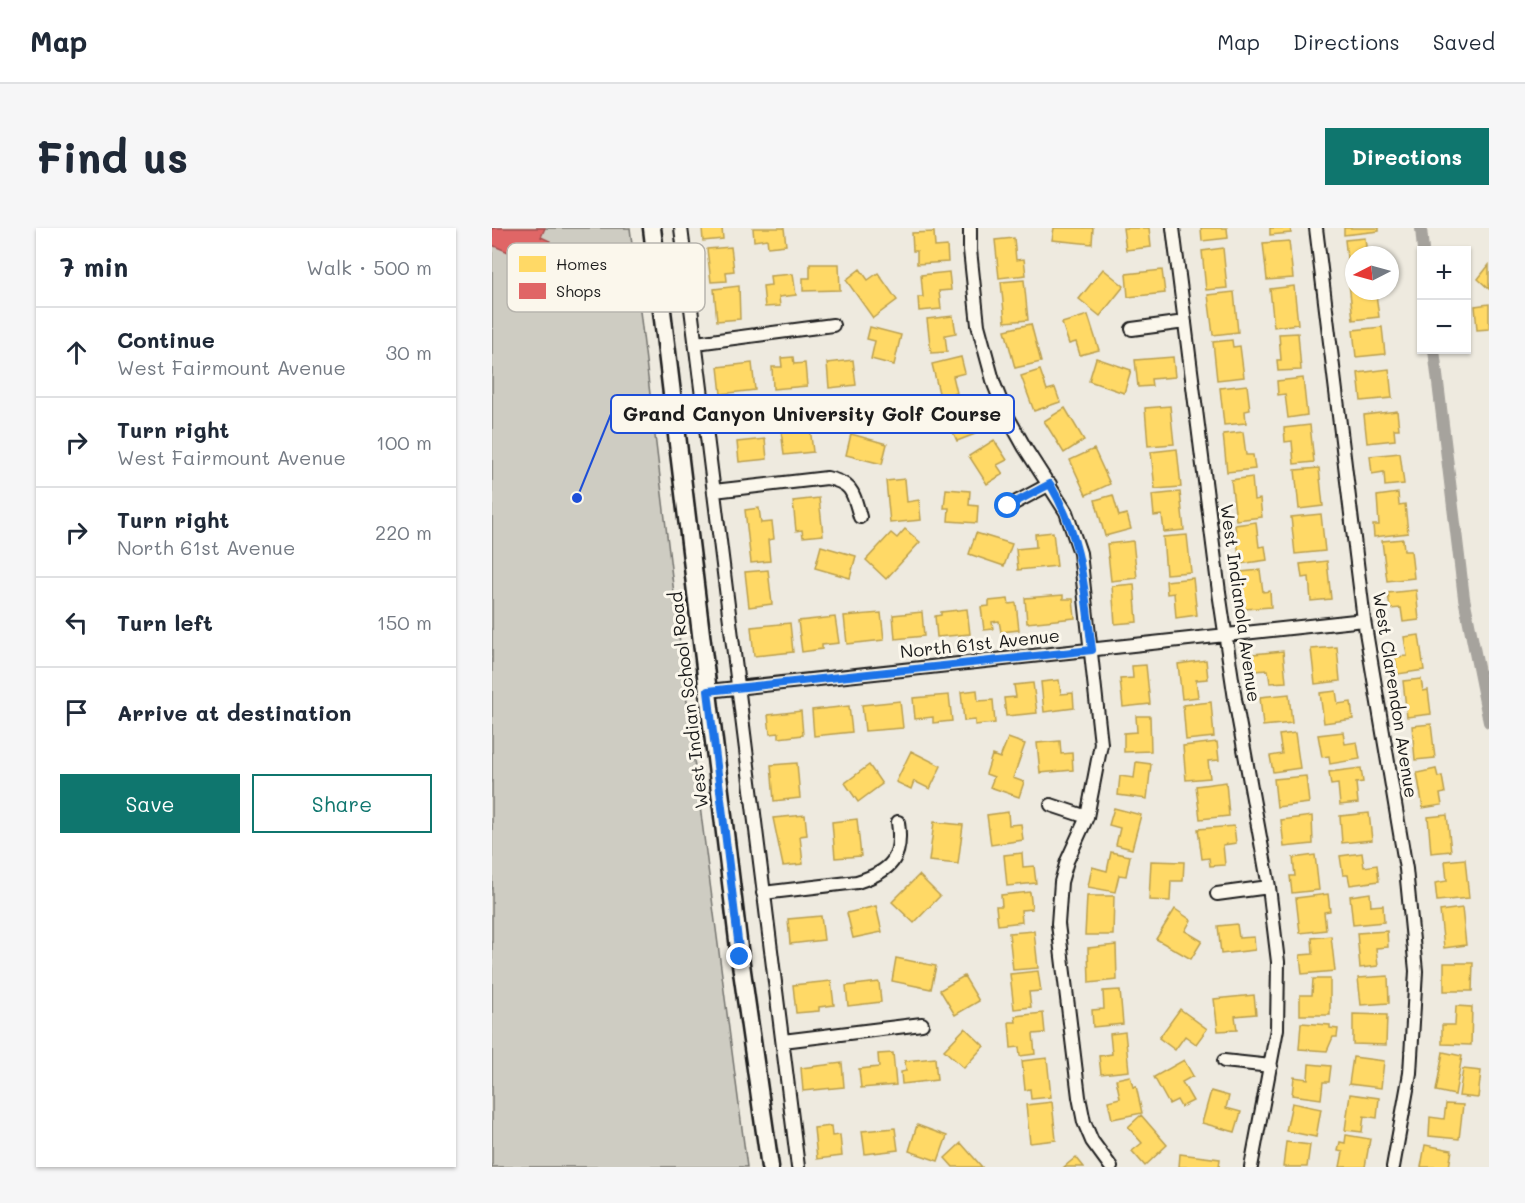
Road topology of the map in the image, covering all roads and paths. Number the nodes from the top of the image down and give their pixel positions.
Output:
1 (652, 228) edge
2 (681, 228) edge
3 (970, 228) edge
4 (1173, 228) edge
5 (1316, 228) edge
6 (654, 243) edge
7 (683, 243) edge
8 (662, 312) edge
9 (692, 312) edge
10 (1185, 322) junction
11 (833, 325) dead end
12 (1132, 329) dead end
13 (696, 343) junction
14 (1050, 484) junction
15 (714, 491) junction
16 (1008, 506) dead end
17 (860, 517) dead end
18 (1364, 620) junction
19 (1225, 636) junction
20 (1092, 650) junction
21 (739, 688) junction
22 (708, 691) junction
23 (1051, 805) dead end
24 (1086, 817) junction
25 (898, 822) dead end
26 (1269, 887) junction
27 (763, 893) junction
28 (1217, 894) dead end
29 (922, 1024) dead end
30 (783, 1041) junction
31 (1224, 1061) dead end
32 (1271, 1066) junction
33 (770, 1167) edge
34 (798, 1167) edge
35 (1111, 1167) edge
36 (1251, 1167) edge
37 (1393, 1167) edge

1 - 6 main road, West Indian School Road
2 - 7 street
3 - 14 street
4 - 10 street, West Indianola Avenue
5 - 18 street, West Clarendon Avenue
8 - 22 main road, West Indian School Road
9 - 13 street
10 - 12 street
10 - 19 street, West Indianola Avenue
11 - 13 street
13 - 15 street
14 - 16 street
14 - 20 street
15 - 17 street
15 - 21 street
18 - 19 street, North 61st Avenue
18 - 37 street, West Clarendon Avenue
19 - 20 street, North 61st Avenue
19 - 26 street, West Indianola Avenue
20 - 21 street, North 61st Avenue
20 - 24 street
21 - 22 street, North 61st Avenue
21 - 27 street
22 - 33 main road, West Indian School Road
23 - 24 street
24 - 35 street
25 - 27 street
26 - 28 street
26 - 32 street, West Indianola Avenue
27 - 30 street
29 - 30 street
30 - 34 street
31 - 32 street
32 - 36 street, West Indianola Avenue

